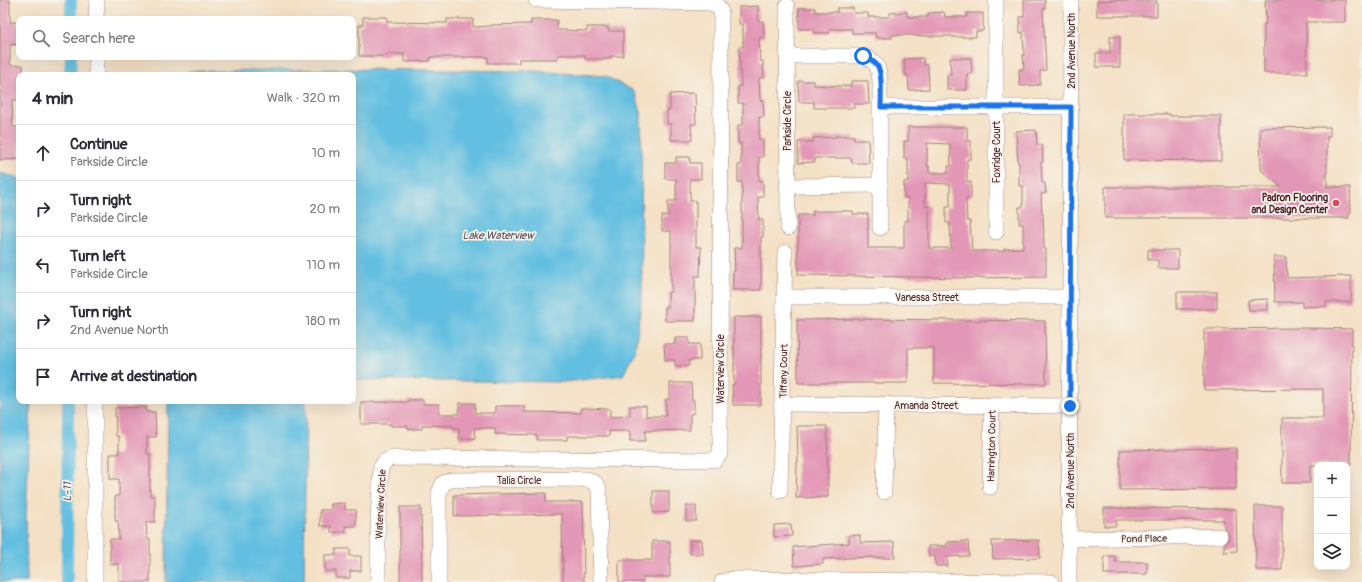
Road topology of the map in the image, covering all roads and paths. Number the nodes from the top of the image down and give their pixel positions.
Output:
1 (97, 0) edge
2 (536, 0) edge
3 (996, 0) edge
4 (1071, 0) edge
5 (787, 6) dead end
6 (96, 16) edge
7 (787, 56) junction
8 (96, 60) edge
9 (96, 72) edge
10 (881, 107) junction
11 (996, 107) junction
12 (1071, 107) junction
13 (880, 185) junction
14 (787, 186) junction
15 (788, 228) dead end
16 (880, 228) dead end
17 (996, 232) dead end
18 (785, 252) dead end
19 (784, 297) junction
20 (1070, 297) junction
21 (95, 404) edge
22 (782, 404) junction
23 (886, 404) junction
24 (992, 405) junction
25 (1070, 406) junction
26 (990, 487) dead end
27 (780, 491) dead end
28 (884, 492) dead end
29 (1220, 536) dead end
30 (1069, 539) junction
31 (94, 582) edge
32 (378, 582) edge
33 (439, 582) edge
34 (601, 582) edge
35 (722, 582) edge
36 (1051, 582) edge
37 (1069, 582) edge

1 - 6 street
2 - 32 street, Waterview Circle
3 - 11 street, Foxridge Court
4 - 12 street, 2nd Avenue North
5 - 7 street, Parkside Circle
7 - 10 street
7 - 14 street, Parkside Circle
8 - 9 street
10 - 11 street
10 - 13 street
11 - 12 street
11 - 17 street, Foxridge Court
12 - 20 street, 2nd Avenue North
13 - 14 street
13 - 16 street
14 - 15 street, Parkside Circle
18 - 19 street, Tiffany Court
19 - 20 street, Vanessa Street
19 - 22 street, Tiffany Court
20 - 25 street, 2nd Avenue North
21 - 31 street
22 - 23 street, Amanda Street
22 - 27 street, Tiffany Court
23 - 24 street, Amanda Street
23 - 28 street
24 - 25 street, Amanda Street
24 - 26 street, Harrington Court
25 - 30 street, 2nd Avenue North
29 - 30 street, Pond Place
30 - 37 street, 2nd Avenue North
33 - 34 street, Talia Circle
35 - 36 street

